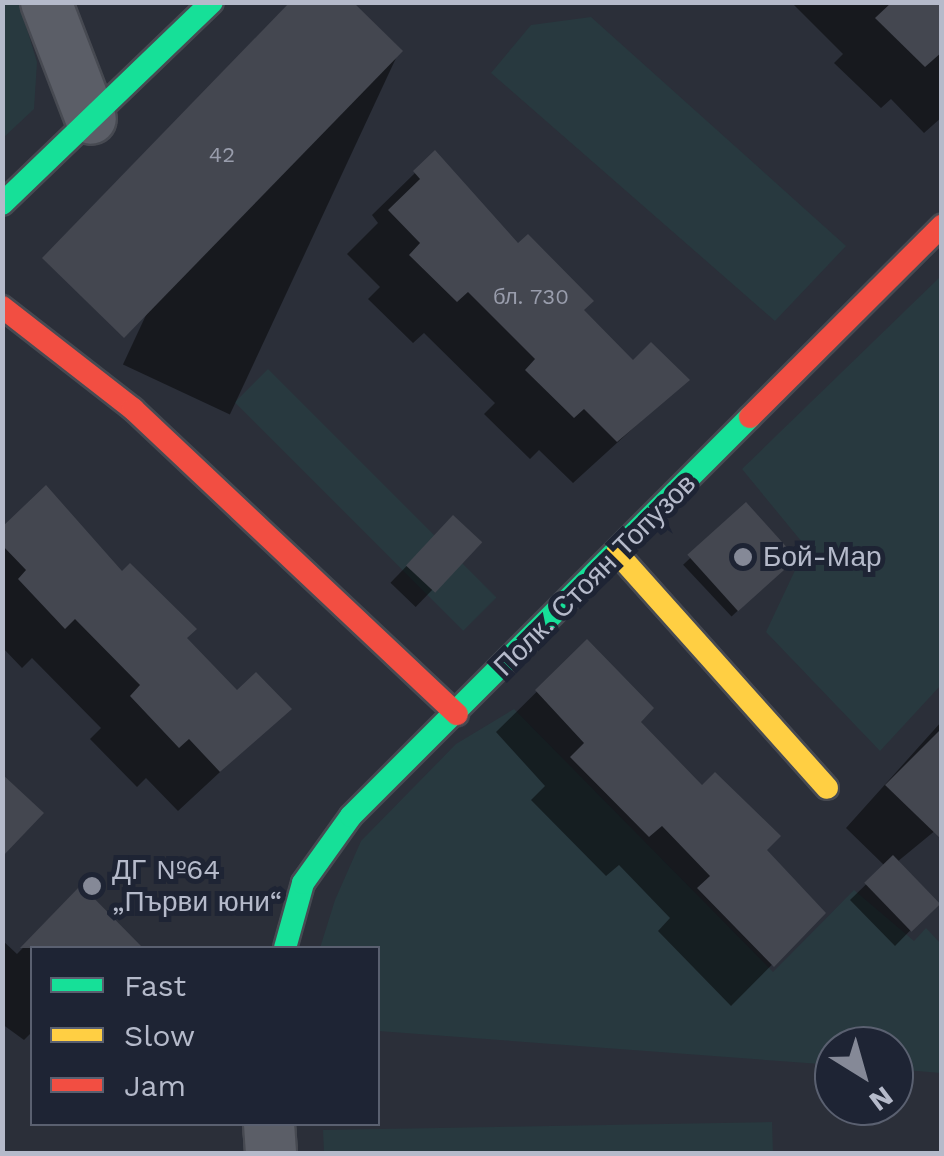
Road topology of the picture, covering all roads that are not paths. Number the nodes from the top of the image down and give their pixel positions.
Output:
1 (46, 2) edge
2 (212, 2) edge
3 (91, 119) junction
4 (2, 204) edge
5 (942, 226) edge
6 (2, 306) edge
7 (617, 553) junction
8 (457, 714) junction
9 (827, 788) dead end
10 (286, 946) edge
11 (269, 1126) edge
12 (272, 1154) edge

1 - 3 street
2 - 3 street
3 - 4 street
5 - 7 street, Полк. Стоян Топузов
6 - 8 street
7 - 8 street, Полк. Стоян Топузов
7 - 9 street
8 - 10 street, Полк. Стоян Топузов
11 - 12 street

